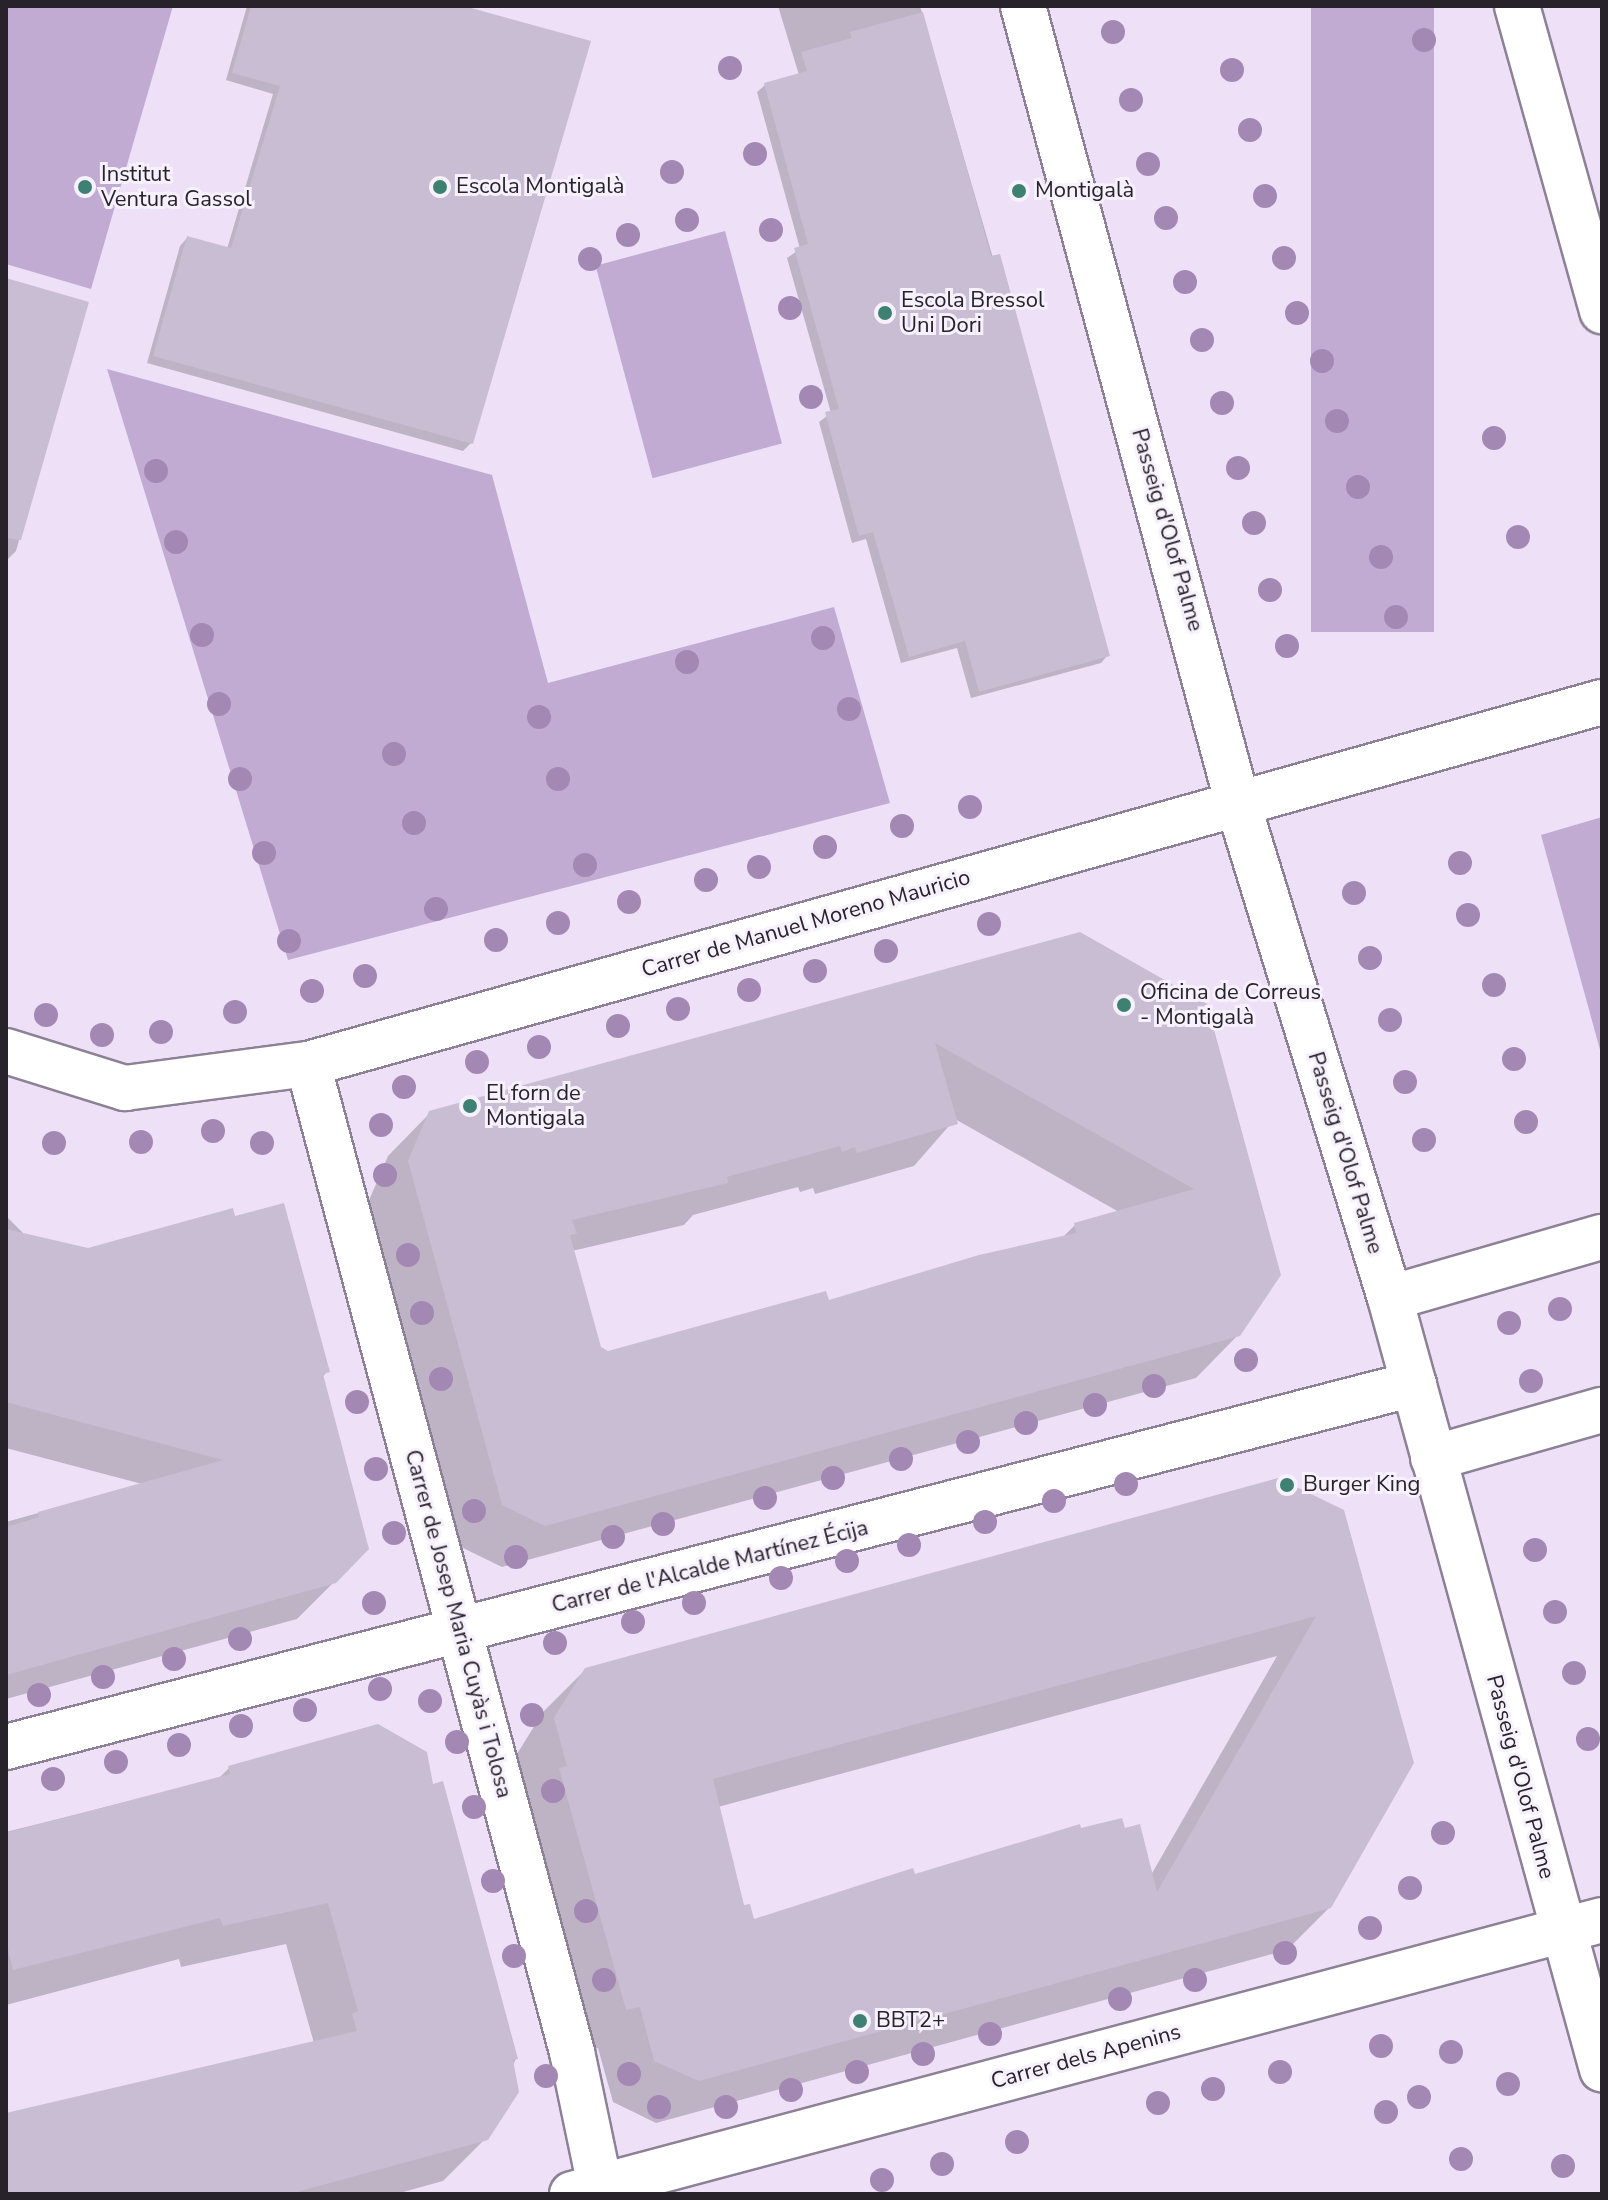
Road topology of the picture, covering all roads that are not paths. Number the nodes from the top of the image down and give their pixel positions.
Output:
1 (1023, 6) edge
2 (1517, 6) edge
3 (1602, 311) edge
4 (1602, 702) edge
5 (1237, 801) junction
6 (6, 1051) edge
7 (308, 1064) junction
8 (1602, 1237) edge
9 (1390, 1298) junction
10 (1414, 1384) junction
11 (1602, 1410) edge
12 (1433, 1458) junction
13 (461, 1628) junction
14 (6, 1747) edge
15 (1582, 1926) edge
16 (1602, 2069) edge
17 (585, 2190) edge

1 - 5 street, Passeig d'Olof Palme
2 - 3 street
4 - 5 street, Carrer de Manuel Moreno Mauricio
5 - 7 street, Carrer de Manuel Moreno Mauricio
5 - 9 street, Passeig d'Olof Palme
6 - 7 street, Carrer de Manuel Moreno Mauricio
7 - 13 street, Carrer de Josep Maria Cuyàs i Tolosa
8 - 9 street
9 - 10 street, Passeig d'Olof Palme
10 - 12 street, Passeig d'Olof Palme
10 - 13 street, Carrer de l'Alcalde Martínez Écija
11 - 12 street
12 - 15 street, Passeig d'Olof Palme
13 - 14 street, Carrer de l'Alcalde Martínez Écija
13 - 17 street, Carrer de Josep Maria Cuyàs i Tolosa
15 - 16 street, Passeig d'Olof Palme
15 - 17 street, Carrer dels Apenins

